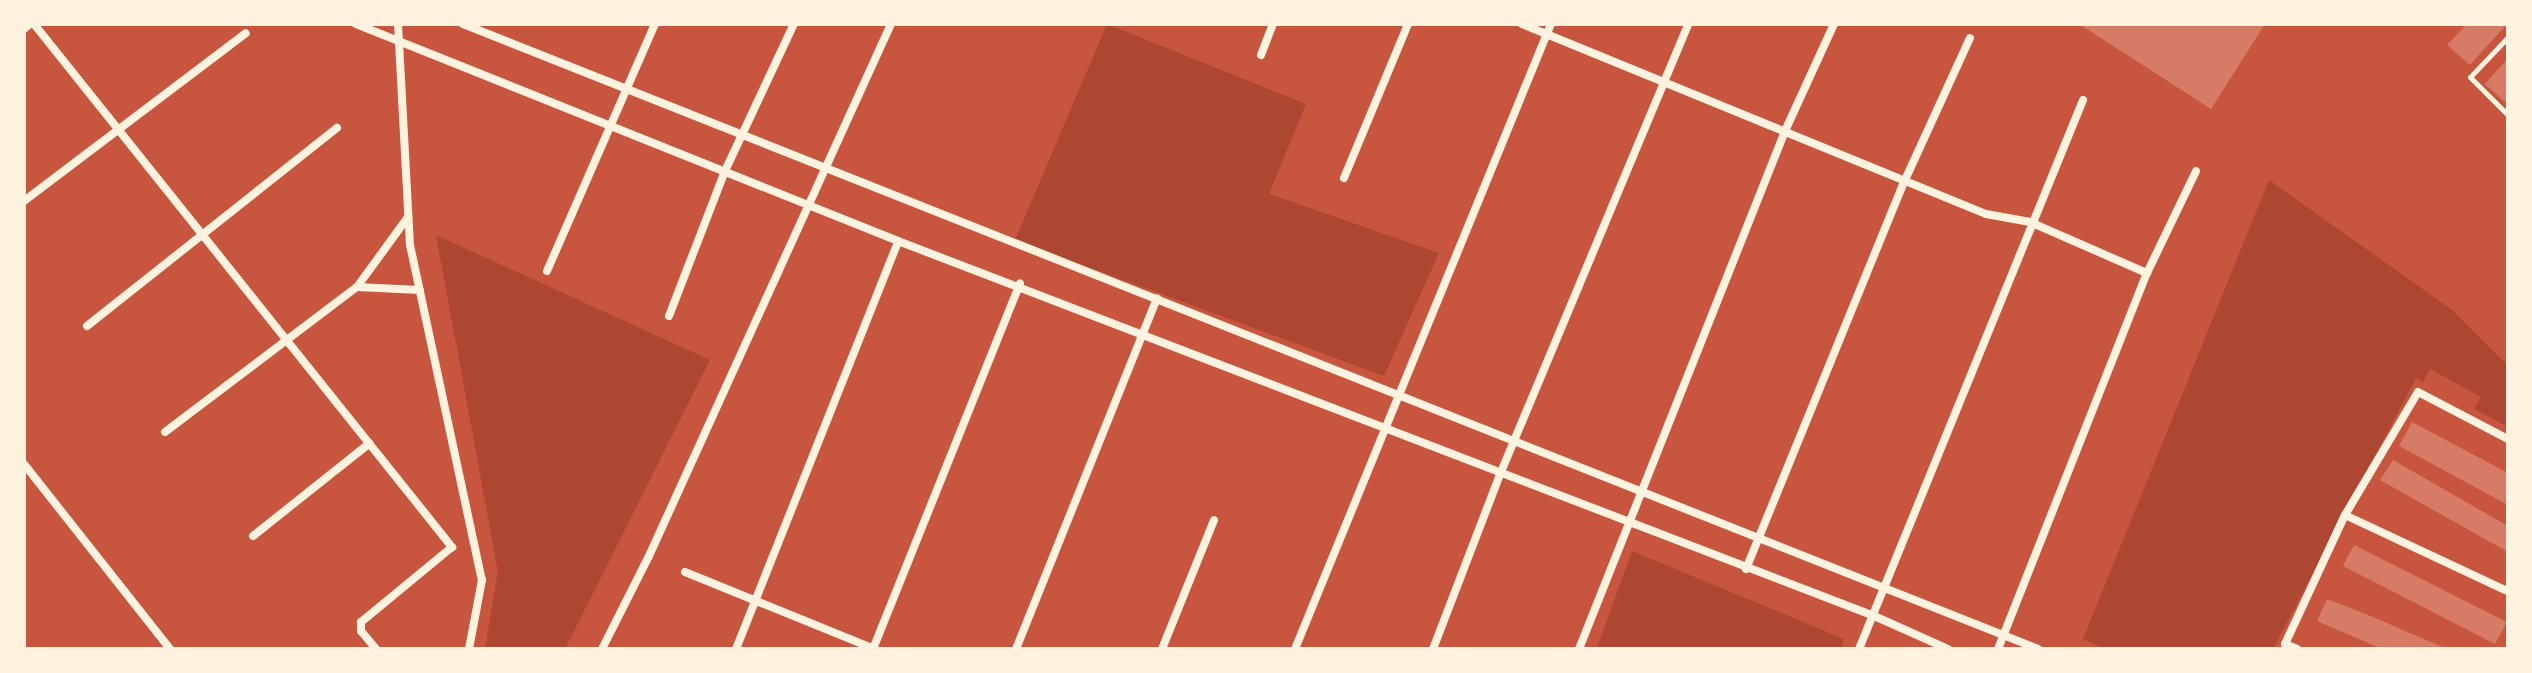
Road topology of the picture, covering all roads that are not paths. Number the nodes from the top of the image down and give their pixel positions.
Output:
1 (32, 24) edge
2 (356, 24) edge
3 (398, 24) edge
4 (463, 24) edge
5 (655, 24) edge
6 (794, 24) edge
7 (891, 24) edge
8 (1273, 24) edge
9 (1408, 24) edge
10 (1522, 24) edge
11 (1551, 24) edge
12 (1688, 24) edge
13 (1834, 24) edge
14 (24, 29) edge
15 (246, 33) dead end
16 (1546, 34) junction
17 (2508, 37) edge
18 (1970, 38) dead end
19 (399, 40) junction
20 (1261, 55) dead end
21 (1662, 80) junction
22 (624, 92) junction
23 (2083, 100) dead end
24 (2508, 115) edge
25 (609, 124) junction
26 (337, 128) dead end
27 (117, 131) junction
28 (1785, 131) junction
29 (741, 137) junction
30 (825, 170) junction
31 (725, 171) junction
32 (2196, 171) dead end
33 (1344, 178) dead end
34 (1905, 180) junction
35 (24, 201) edge
36 (810, 204) junction
37 (409, 216) junction
38 (2030, 222) junction
39 (200, 236) junction
40 (898, 241) junction
41 (547, 271) dead end
42 (2147, 273) junction
43 (1020, 283) junction
44 (357, 287) junction
45 (420, 290) junction
46 (1157, 298) junction
47 (669, 316) dead end
48 (87, 326) dead end
49 (1142, 333) junction
50 (286, 341) junction
51 (1395, 394) junction
52 (1385, 424) junction
53 (165, 432) dead end
54 (2508, 439) edge
55 (1516, 442) junction
56 (370, 443) junction
57 (24, 464) edge
58 (1501, 472) junction
59 (1642, 491) junction
60 (2345, 515) junction
61 (1214, 520) dead end
62 (1630, 523) junction
63 (253, 536) dead end
64 (1762, 538) junction
65 (1746, 569) junction
66 (685, 572) dead end
67 (1882, 587) junction
68 (2505, 590) dead end
69 (755, 601) junction
70 (1872, 615) junction
71 (2006, 635) junction
72 (170, 649) edge
73 (376, 649) edge
74 (469, 649) edge
75 (602, 649) edge
76 (736, 649) edge
77 (874, 649) edge
78 (1016, 649) edge
79 (1162, 649) edge
80 (1295, 649) edge
81 (1433, 649) edge
82 (1579, 649) edge
83 (1859, 649) edge
84 (1948, 649) edge
85 (1998, 649) edge
86 (2038, 649) edge
87 (2297, 649) edge

1 - 14 street
1 - 27 street
2 - 19 street
3 - 19 street
4 - 22 street
5 - 22 street
6 - 29 street
7 - 30 street
8 - 20 street
9 - 33 street
10 - 16 street
11 - 16 street
12 - 21 street
13 - 28 street
15 - 27 street
16 - 21 street
16 - 51 street
17 - 24 lane
18 - 34 street
19 - 25 street
19 - 37 street
21 - 28 street
21 - 55 street
22 - 25 street
22 - 29 street
23 - 38 street
25 - 31 street
25 - 41 street
26 - 39 street
27 - 35 street
27 - 39 street
28 - 34 street
28 - 59 street
29 - 30 street
29 - 31 street
30 - 36 street
30 - 46 street
31 - 36 street
31 - 47 street
32 - 42 street
34 - 38 street
34 - 64 street
36 - 40 street
36 - 75 street
37 - 44 street
37 - 45 street
38 - 42 street
38 - 67 street
39 - 48 street
39 - 50 street
40 - 43 street
40 - 69 street
42 - 71 street
43 - 49 street
43 - 77 street
44 - 45 street
44 - 50 street
45 - 74 street
46 - 49 street
46 - 51 street
49 - 52 street
49 - 78 street
50 - 53 street
50 - 56 street
51 - 52 street
51 - 55 street
52 - 58 street
52 - 80 street
54 - 60 street
55 - 58 street
55 - 59 street
56 - 63 street
56 - 73 street
57 - 72 street
58 - 62 street
58 - 81 street
59 - 62 street
59 - 64 street
60 - 68 street
60 - 87 street
61 - 79 street
62 - 65 street
62 - 82 street
64 - 65 street
64 - 67 street
65 - 70 street
66 - 69 street
67 - 70 street
67 - 71 street
69 - 76 street
69 - 77 street
70 - 83 street
70 - 84 street
71 - 85 street
71 - 86 street

